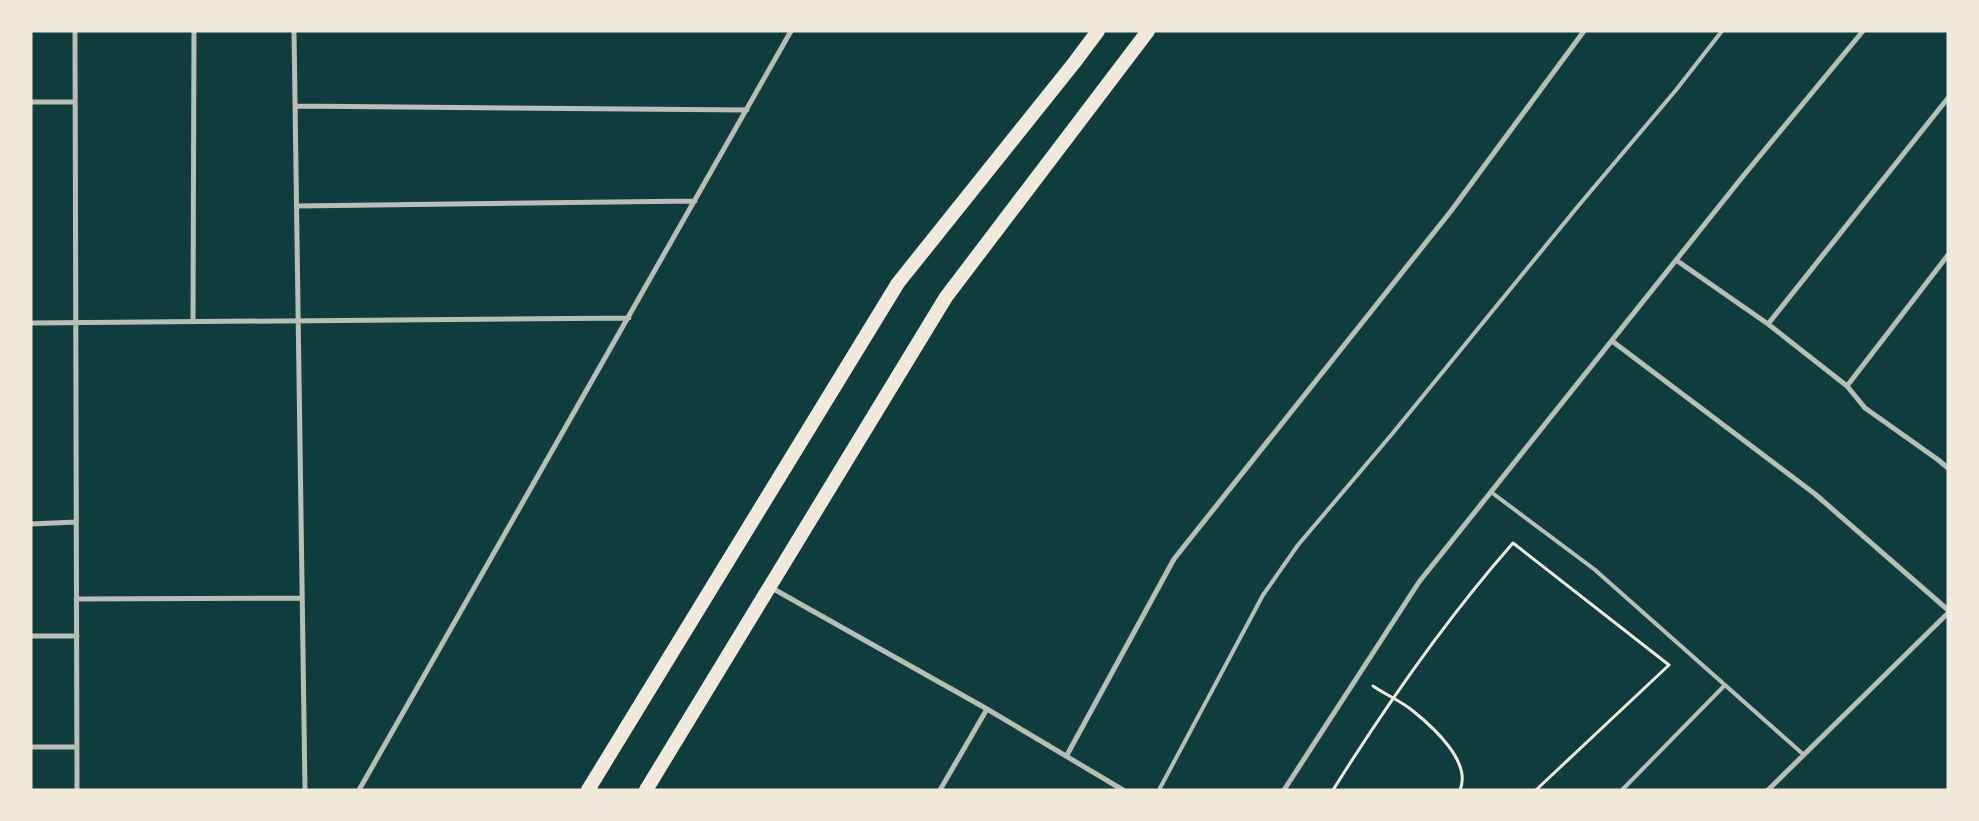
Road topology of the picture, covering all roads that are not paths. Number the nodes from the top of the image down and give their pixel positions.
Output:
1 (75, 31) edge
2 (194, 31) edge
3 (294, 31) edge
4 (791, 31) edge
5 (1098, 31) edge
6 (1148, 31) edge
7 (1584, 31) edge
8 (1722, 31) edge
9 (1863, 31) edge
10 (1948, 98) edge
11 (31, 102) edge
12 (75, 102) junction
13 (295, 106) junction
14 (747, 110) junction
15 (695, 201) junction
16 (297, 206) junction
17 (1948, 255) edge
18 (1676, 260) junction
19 (628, 318) junction
20 (193, 322) junction
21 (298, 322) junction
22 (31, 324) edge
23 (76, 324) junction
24 (1768, 324) junction
25 (1612, 341) junction
26 (1847, 386) junction
27 (1948, 468) edge
28 (1491, 492) junction
29 (76, 522) junction
30 (31, 524) edge
31 (769, 587) junction
32 (302, 598) junction
33 (76, 599) junction
34 (1948, 611) edge
35 (31, 636) edge
36 (77, 636) junction
37 (1724, 686) junction
38 (987, 709) junction
39 (31, 747) edge
40 (77, 747) junction
41 (1067, 755) junction
42 (1804, 755) junction
43 (77, 790) edge
44 (304, 790) edge
45 (359, 790) edge
46 (588, 790) edge
47 (646, 790) edge
48 (940, 790) edge
49 (1123, 790) edge
50 (1159, 790) edge
51 (1284, 790) edge
52 (1622, 790) edge
53 (1768, 790) edge

1 - 12 street
2 - 20 street
3 - 13 street
4 - 14 street
5 - 46 highway
6 - 31 highway
7 - 41 street
8 - 50 lane
9 - 18 street
10 - 24 street
11 - 12 street
12 - 23 street
13 - 14 street
13 - 16 street
14 - 15 street
15 - 16 street
15 - 19 street
16 - 21 street
17 - 26 street
18 - 24 street
18 - 25 street
19 - 21 street
19 - 45 street
20 - 21 street
20 - 23 street
21 - 32 street
22 - 23 street
23 - 29 street
24 - 26 street
25 - 28 street
25 - 34 street
26 - 27 street
28 - 37 lane
28 - 51 street
29 - 30 street
29 - 33 street
31 - 38 street
31 - 47 highway
32 - 33 street
32 - 44 street
33 - 36 street
34 - 42 street
35 - 36 street
36 - 40 street
37 - 42 lane
37 - 52 lane
38 - 41 street
38 - 48 street
39 - 40 street
40 - 43 street
41 - 49 street
42 - 53 street

